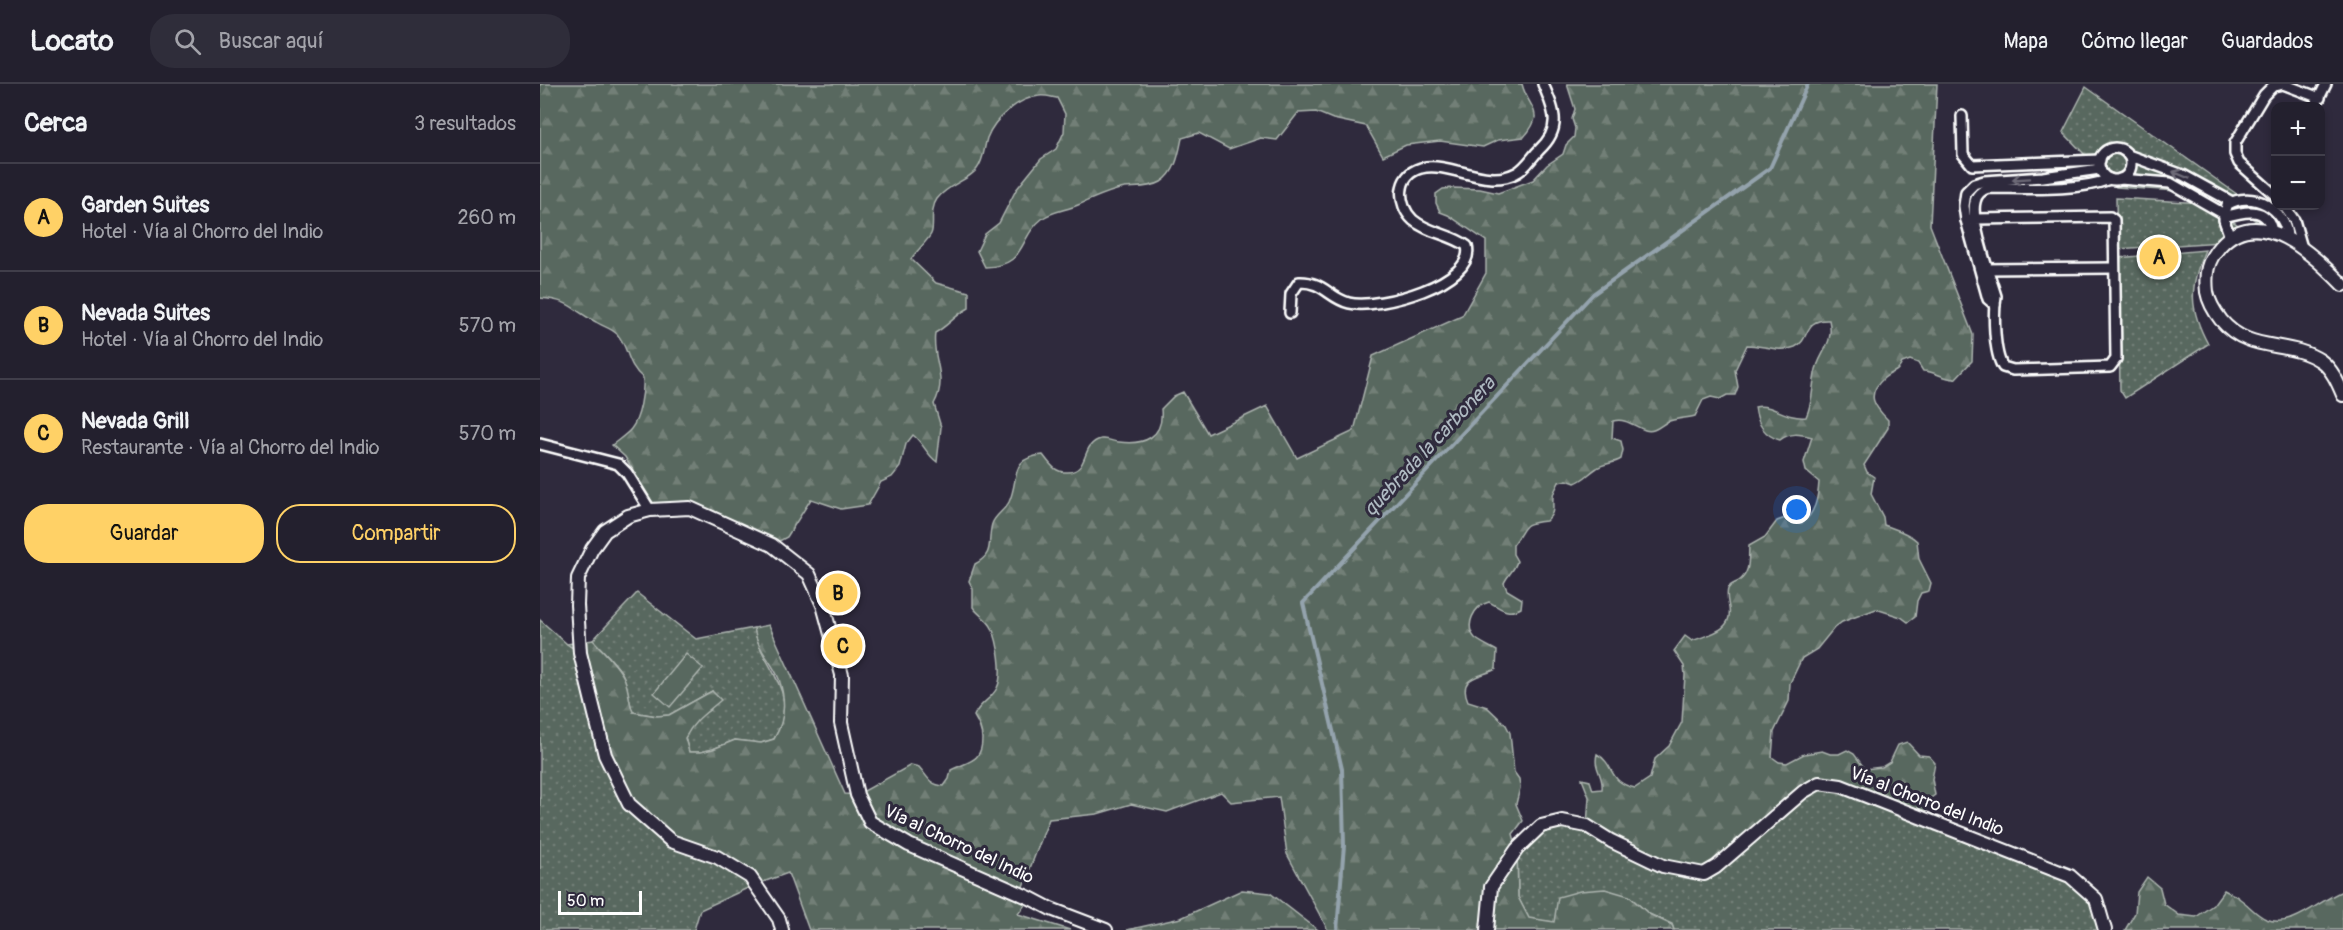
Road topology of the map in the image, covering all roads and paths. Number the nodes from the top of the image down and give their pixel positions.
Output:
1 (1543, 84) edge
2 (2326, 84) edge
3 (2272, 85) edge
4 (2317, 102) edge
5 (1962, 116) dead end
6 (2128, 154) junction
7 (2100, 164) junction
8 (2043, 177) junction
9 (2115, 179) junction
10 (2045, 188) junction
11 (2271, 192) edge
12 (2232, 202) junction
13 (2287, 210) edge
14 (2224, 215) junction
15 (1970, 220) junction
16 (2272, 232) junction
17 (2230, 237) junction
18 (2287, 238) junction
19 (2302, 248) junction
20 (2114, 268) junction
21 (1984, 269) junction
22 (2343, 285) edge
23 (1290, 313) dead end
24 (2343, 395) edge
25 (540, 444) edge
26 (650, 510) junction
27 (782, 930) edge
28 (1106, 930) edge
29 (1487, 930) edge
30 (2105, 930) edge

1 - 23 street
2 - 4 street
3 - 4 street
3 - 11 street
5 - 7 street
6 - 7 street
6 - 9 street
12 -> 6 street
7 - 8 street
7 - 9 street
8 - 10 street
8 -> 15 street
9 - 10 street
9 - 14 street
10 - 15 street
12 - 14 street
12 - 18 street
13 - 19 street
14 - 16 street
14 - 17 street
15 - 20 street
15 - 21 street
16 - 17 street
16 - 18 street
17 - 24 street
18 - 19 street
19 - 22 street
20 - 21 street
20 - 21 street
25 - 26 street
26 - 27 street, Vía al Chorro del Indio
26 - 28 street, Vía al Chorro del Indio
29 - 30 street, Vía al Chorro del Indio

